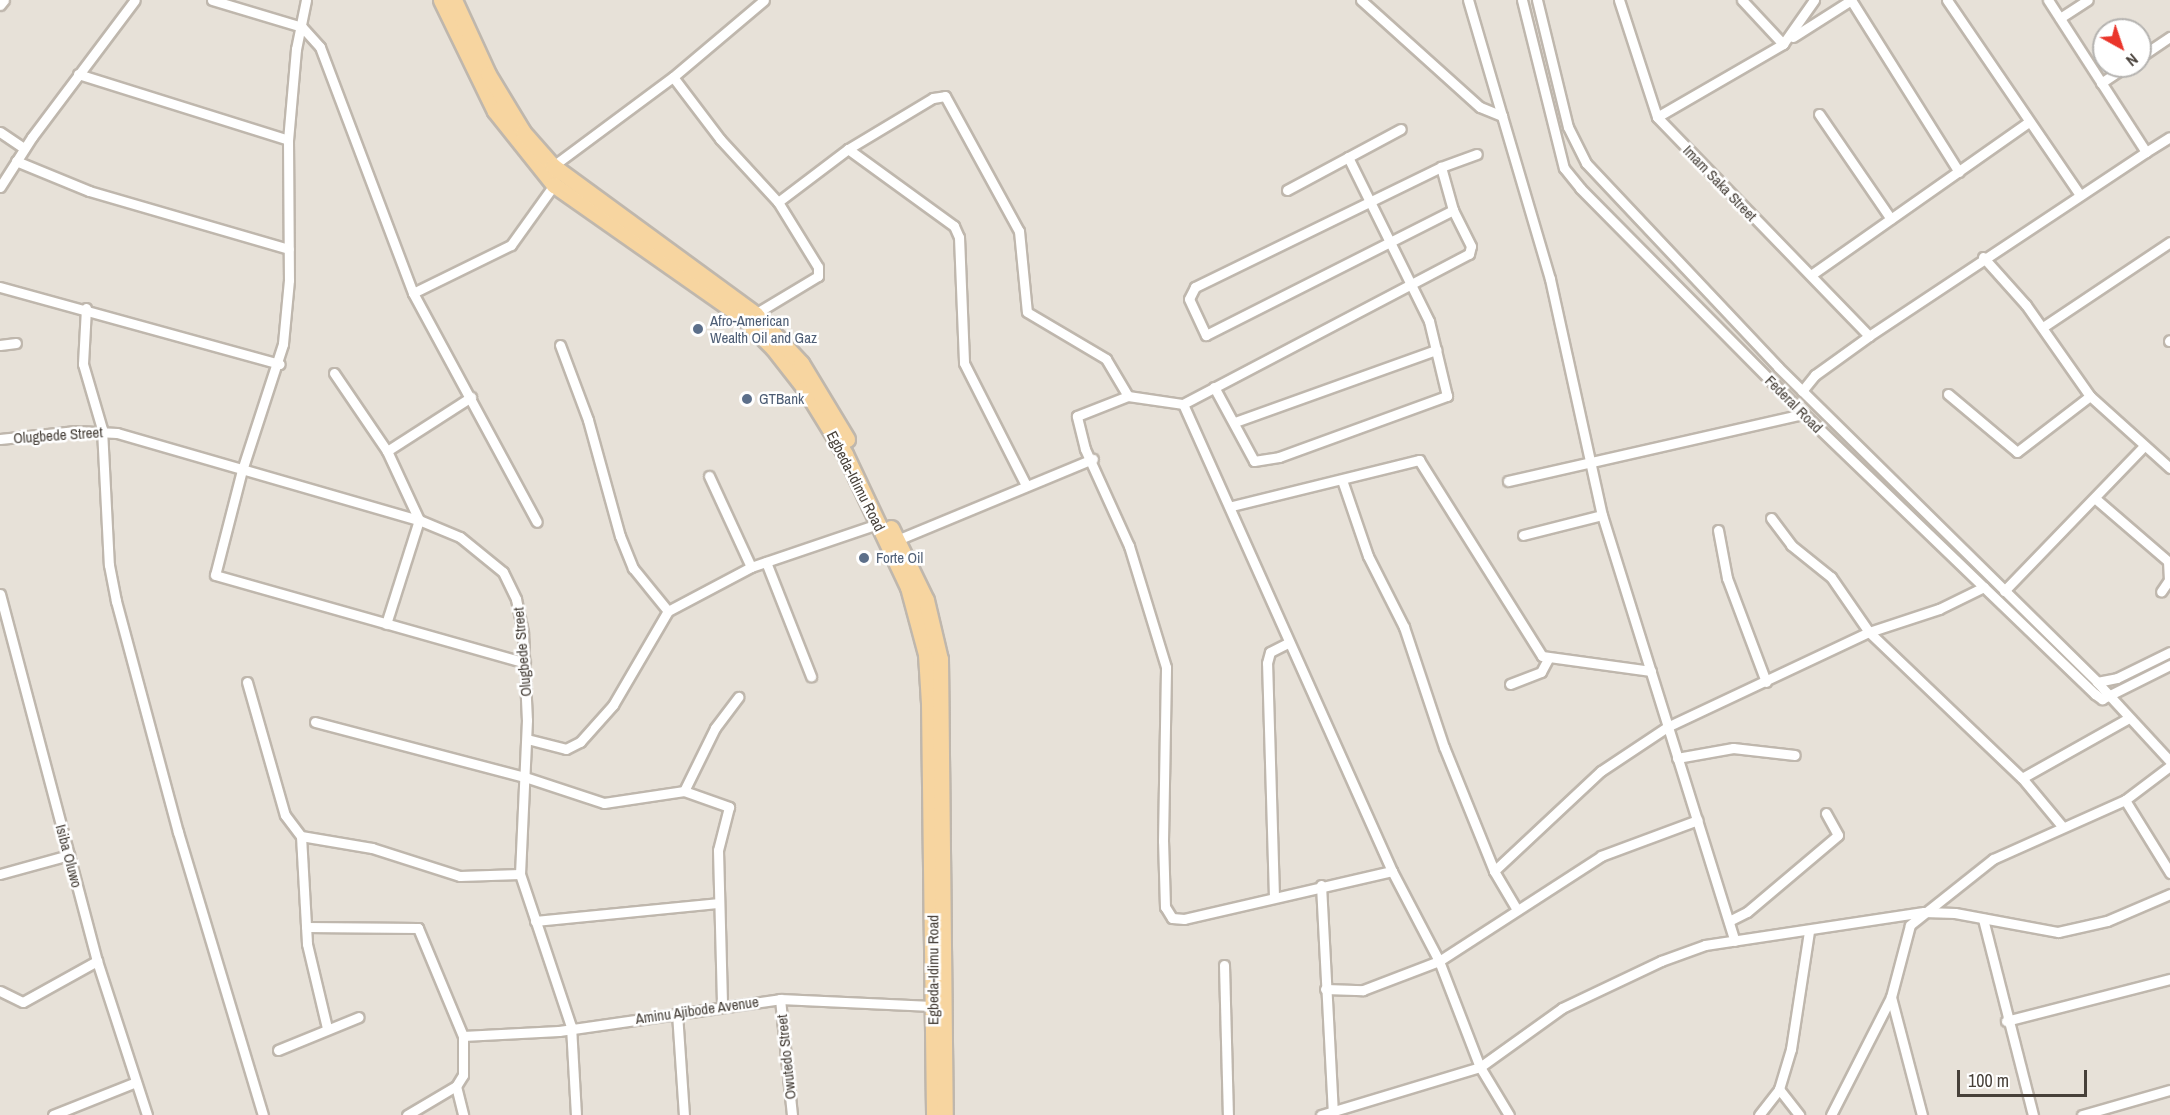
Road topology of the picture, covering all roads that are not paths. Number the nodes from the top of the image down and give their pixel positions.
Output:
1 (4, 0) edge
2 (135, 0) edge
3 (212, 0) edge
4 (306, 0) edge
5 (441, 0) edge
6 (454, 0) edge
7 (764, 0) edge
8 (1361, 0) edge
9 (1468, 0) edge
10 (1522, 0) edge
11 (1537, 0) edge
12 (1619, 0) edge
13 (1742, 0) edge
14 (1814, 0) edge
15 (1851, 0) edge
16 (1947, 0) edge
17 (2048, 0) edge
18 (2088, 0) edge
19 (0, 5) edge
20 (2060, 18) junction
21 (302, 27) junction
22 (2170, 37) edge
23 (1787, 41) junction
24 (2152, 49) edge
25 (78, 74) junction
26 (673, 77) junction
27 (2107, 78) edge
28 (2101, 82) junction
29 (1820, 114) dead end
30 (1502, 116) junction
31 (1657, 117) junction
32 (2029, 122) junction
33 (1401, 129) dead end
34 (0, 132) edge
35 (2170, 137) edge
36 (288, 140) junction
37 (24, 148) junction
38 (848, 149) junction
39 (2146, 152) junction
40 (1477, 154) dead end
41 (1348, 157) junction
42 (16, 161) junction
43 (553, 166) junction
44 (1441, 167) junction
45 (1959, 172) junction
46 (554, 185) junction
47 (0, 187) edge
48 (1287, 190) dead end
49 (2080, 195) junction
50 (1371, 201) junction
51 (778, 202) junction
52 (1453, 210) junction
53 (1891, 219) junction
54 (2170, 242) edge
55 (1390, 243) junction
56 (648, 244) junction
57 (289, 249) junction
58 (1670, 254) junction
59 (1983, 257) junction
60 (1659, 265) junction
61 (1811, 275) junction
62 (1409, 284) junction
63 (0, 286) edge
64 (413, 293) junction
65 (86, 308) junction
66 (755, 314) junction
67 (2043, 327) junction
68 (1869, 336) junction
69 (16, 343) dead end
70 (0, 345) edge
71 (560, 345) dead end
72 (1436, 350) junction
73 (280, 364) junction
74 (334, 373) dead end
75 (1214, 387) junction
76 (1802, 391) junction
77 (1948, 394) dead end
78 (1128, 396) junction
79 (2090, 396) junction
80 (471, 397) junction
81 (1183, 404) junction
82 (1804, 414) junction
83 (1235, 422) junction
84 (102, 429) junction
85 (0, 439) edge
86 (2143, 447) junction
87 (387, 451) junction
88 (1093, 459) junction
89 (1589, 462) junction
90 (2170, 468) edge
91 (242, 470) junction
92 (709, 476) dead end
93 (1342, 480) junction
94 (1508, 481) dead end
95 (1025, 483) junction
96 (2097, 500) junction
97 (1232, 506) junction
98 (1602, 515) junction
99 (1771, 518) dead end
100 (419, 520) junction
101 (537, 522) dead end
102 (877, 524) junction
103 (1718, 530) dead end
104 (1523, 535) dead end
105 (897, 540) junction
106 (766, 562) junction
107 (751, 567) junction
108 (1984, 587) junction
109 (2004, 591) junction
110 (2161, 592) dead end
111 (0, 594) edge
112 (668, 611) junction
113 (386, 624) junction
114 (1869, 632) junction
115 (1288, 643) junction
116 (2170, 652) edge
117 (1548, 659) junction
118 (525, 663) junction
119 (2170, 665) edge
120 (1651, 671) junction
121 (811, 676) dead end
122 (247, 682) dead end
123 (1766, 682) junction
124 (2097, 682) junction
125 (1510, 684) dead end
126 (738, 697) dead end
127 (2106, 697) junction
128 (2127, 719) junction
129 (315, 722) dead end
130 (1667, 727) junction
131 (527, 739) junction
132 (1795, 755) dead end
133 (1677, 758) junction
134 (2170, 761) edge
135 (2170, 766) edge
136 (525, 777) junction
137 (2022, 778) junction
138 (684, 791) junction
139 (2125, 800) junction
140 (1826, 813) dead end
141 (1698, 820) junction
142 (2061, 825) junction
143 (301, 836) junction
144 (69, 855) junction
145 (1392, 871) junction
146 (1494, 871) junction
147 (2170, 873) edge
148 (0, 874) edge
149 (520, 874) junction
150 (1321, 885) junction
151 (2170, 894) edge
152 (1274, 897) junction
153 (717, 903) junction
154 (1516, 908) junction
155 (1924, 912) junction
156 (1983, 919) junction
157 (535, 921) junction
158 (1729, 921) junction
159 (306, 927) junction
160 (1809, 932) junction
161 (1735, 941) junction
162 (97, 961) junction
163 (1439, 961) junction
164 (1224, 965) dead end
165 (2170, 979) edge
166 (1325, 989) junction
167 (0, 991) edge
168 (1891, 997) junction
169 (780, 999) junction
170 (722, 1005) junction
171 (932, 1006) junction
172 (677, 1013) junction
173 (359, 1017) dead end
174 (2006, 1021) junction
175 (571, 1026) junction
176 (327, 1028) junction
177 (463, 1036) junction
178 (278, 1050) dead end
179 (1480, 1067) junction
180 (136, 1082) junction
181 (456, 1086) junction
182 (1779, 1089) junction
183 (2170, 1090) edge
184 (1333, 1113) edge
185 (53, 1115) edge
186 (147, 1115) edge
187 (263, 1115) edge
188 (407, 1115) edge
189 (463, 1115) edge
190 (576, 1115) edge
191 (684, 1115) edge
192 (792, 1115) edge
193 (934, 1115) edge
194 (945, 1115) edge
195 (1228, 1115) edge
196 (1321, 1115) edge
197 (1509, 1115) edge
198 (1760, 1115) edge
199 (1800, 1115) edge
200 (1831, 1115) edge
201 (1922, 1115) edge
202 (2033, 1115) edge
203 (2082, 1115) edge

1 - 19 street
2 - 25 street
3 - 21 street
4 - 21 street
5 - 46 main road, Egbeda-Idimu Road
6 - 43 main road, Egbeda-Idimu Road
7 - 26 street
8 - 30 street
9 - 30 street
10 - 60 street, Federal Road
11 - 58 street, Federal Road
12 - 31 street, Imam Saka Street
13 - 23 street
14 - 23 street
15 - 23 street
15 - 45 street
16 - 32 street
17 - 20 street
18 - 20 street
20 - 28 street
21 - 36 street
21 - 64 street
22 - 24 street
23 - 31 street
25 - 36 street
25 - 37 street
26 - 43 street
26 - 51 street
27 - 28 street
28 - 39 street
29 - 53 street
30 - 89 street
31 - 61 street, Imam Saka Street
32 - 45 street
32 - 49 street
33 - 41 street
34 - 37 street
35 - 39 street
36 - 57 street
37 - 42 street
38 - 51 street
38 - 78 street
38 - 95 street
39 - 49 street
40 - 44 street
41 - 48 street
41 - 50 street
42 - 47 street
42 - 57 street
43 - 56 main road, Egbeda-Idimu Road
44 - 50 street
44 - 52 street
45 - 53 street
46 - 56 main road, Egbeda-Idimu Road
46 - 64 street
49 - 59 street
50 - 55 street
50 - 55 street
51 - 66 street
52 - 55 street
52 - 62 street
53 - 61 street
54 - 67 street
55 - 62 street
56 - 66 main road, Egbeda-Idimu Road
56 - 102 main road, Egbeda-Idimu Road
57 - 73 street
58 - 60 street
58 - 76 street, Federal Road
59 - 67 street
59 - 68 street
60 - 82 street, Federal Road
61 - 68 street, Imam Saka Street
62 - 72 street
62 - 75 street
63 - 65 street
64 - 80 street
65 - 73 street
65 - 84 street
66 - 105 main road, Egbeda-Idimu Road
67 - 79 street
68 - 76 street
69 - 70 street
71 - 112 street
72 - 83 street
72 - 83 street
73 - 91 street
74 - 87 street
75 - 81 street
75 - 83 street
76 - 109 street, Federal Road
77 - 79 street
78 - 81 street
78 - 88 street
79 - 86 street
80 - 87 street
80 - 101 street
81 - 97 street
82 - 89 street
82 - 108 street, Federal Road
84 - 85 street, Olugbede Street
84 - 91 street, Olugbede Street
84 - 187 street
86 - 90 street
86 - 96 street
87 - 100 street
88 - 95 street
88 - 152 street
89 - 94 street
89 - 98 street
91 - 100 street, Olugbede Street
91 - 113 street
92 - 107 street
93 - 97 street
93 - 117 street
93 - 146 street
95 - 105 street
96 - 109 street
96 - 110 street
97 - 115 street
98 - 104 street
98 - 120 street
99 - 114 street
100 - 113 street
100 - 118 street, Olugbede Street
102 - 106 street
102 - 171 main road, Egbeda-Idimu Road
103 - 123 street
105 - 194 main road, Egbeda-Idimu Road
106 - 107 street
106 - 121 street
107 - 112 street
108 - 114 street
108 - 127 street, Federal Road
109 - 124 street, Federal Road
111 - 144 street, Isiba Oluwo
112 - 131 street
113 - 118 street
114 - 123 street
114 - 137 street
115 - 145 street
115 - 152 street
116 - 124 street
117 - 120 street
117 - 125 street
118 - 131 street, Olugbede Street
119 - 127 street
120 - 130 street
122 - 143 street
123 - 130 street
124 - 127 street, Federal Road
126 - 138 street
127 - 128 street
128 - 134 street
128 - 137 street
129 - 136 street
130 - 133 street
130 - 146 street
131 - 136 street, Olugbede Street
132 - 133 street
133 - 141 street
135 - 139 street
136 - 138 street
136 - 149 street, Olugbede Street
137 - 142 street
138 - 153 street
139 - 142 street
139 - 147 street
140 - 158 street
141 - 154 street
141 - 158 street
142 - 155 street
143 - 149 street
143 - 159 street
144 - 148 street
144 - 162 street, Isiba Oluwo
145 - 150 street
145 - 163 street
146 - 154 street
149 - 157 street, Olugbede Street
150 - 152 street
150 - 166 street
151 - 156 street
153 - 157 street
153 - 170 street
154 - 163 street
155 - 156 street
155 - 160 street
155 - 168 street
156 - 174 street
157 - 175 street, Olugbede Street
158 - 161 street
159 - 176 street
159 - 177 street
160 - 161 street
160 - 182 street
161 - 179 street
162 - 167 street
162 - 180 street, Isiba Oluwo
163 - 166 street
163 - 179 street
164 - 195 street
165 - 174 street
166 - 184 street
168 - 200 street
168 - 201 street
169 - 170 street, Aminu Ajibode Avenue
169 - 171 street, Aminu Ajibode Avenue
169 - 192 street, Owutedo Street
170 - 172 street, Aminu Ajibode Avenue
171 - 193 main road, Egbeda-Idimu Road
172 - 175 street, Aminu Ajibode Avenue
172 - 191 street
173 - 176 street
174 - 202 street
175 - 177 street, Aminu Ajibode Avenue
175 - 190 street, Olugbede Street
176 - 178 street
177 - 181 street
179 - 184 street
179 - 197 street
180 - 185 street
180 - 186 street, Isiba Oluwo
181 - 188 street
181 - 189 street
182 - 198 street
182 - 199 street
183 - 203 street
184 - 196 street

